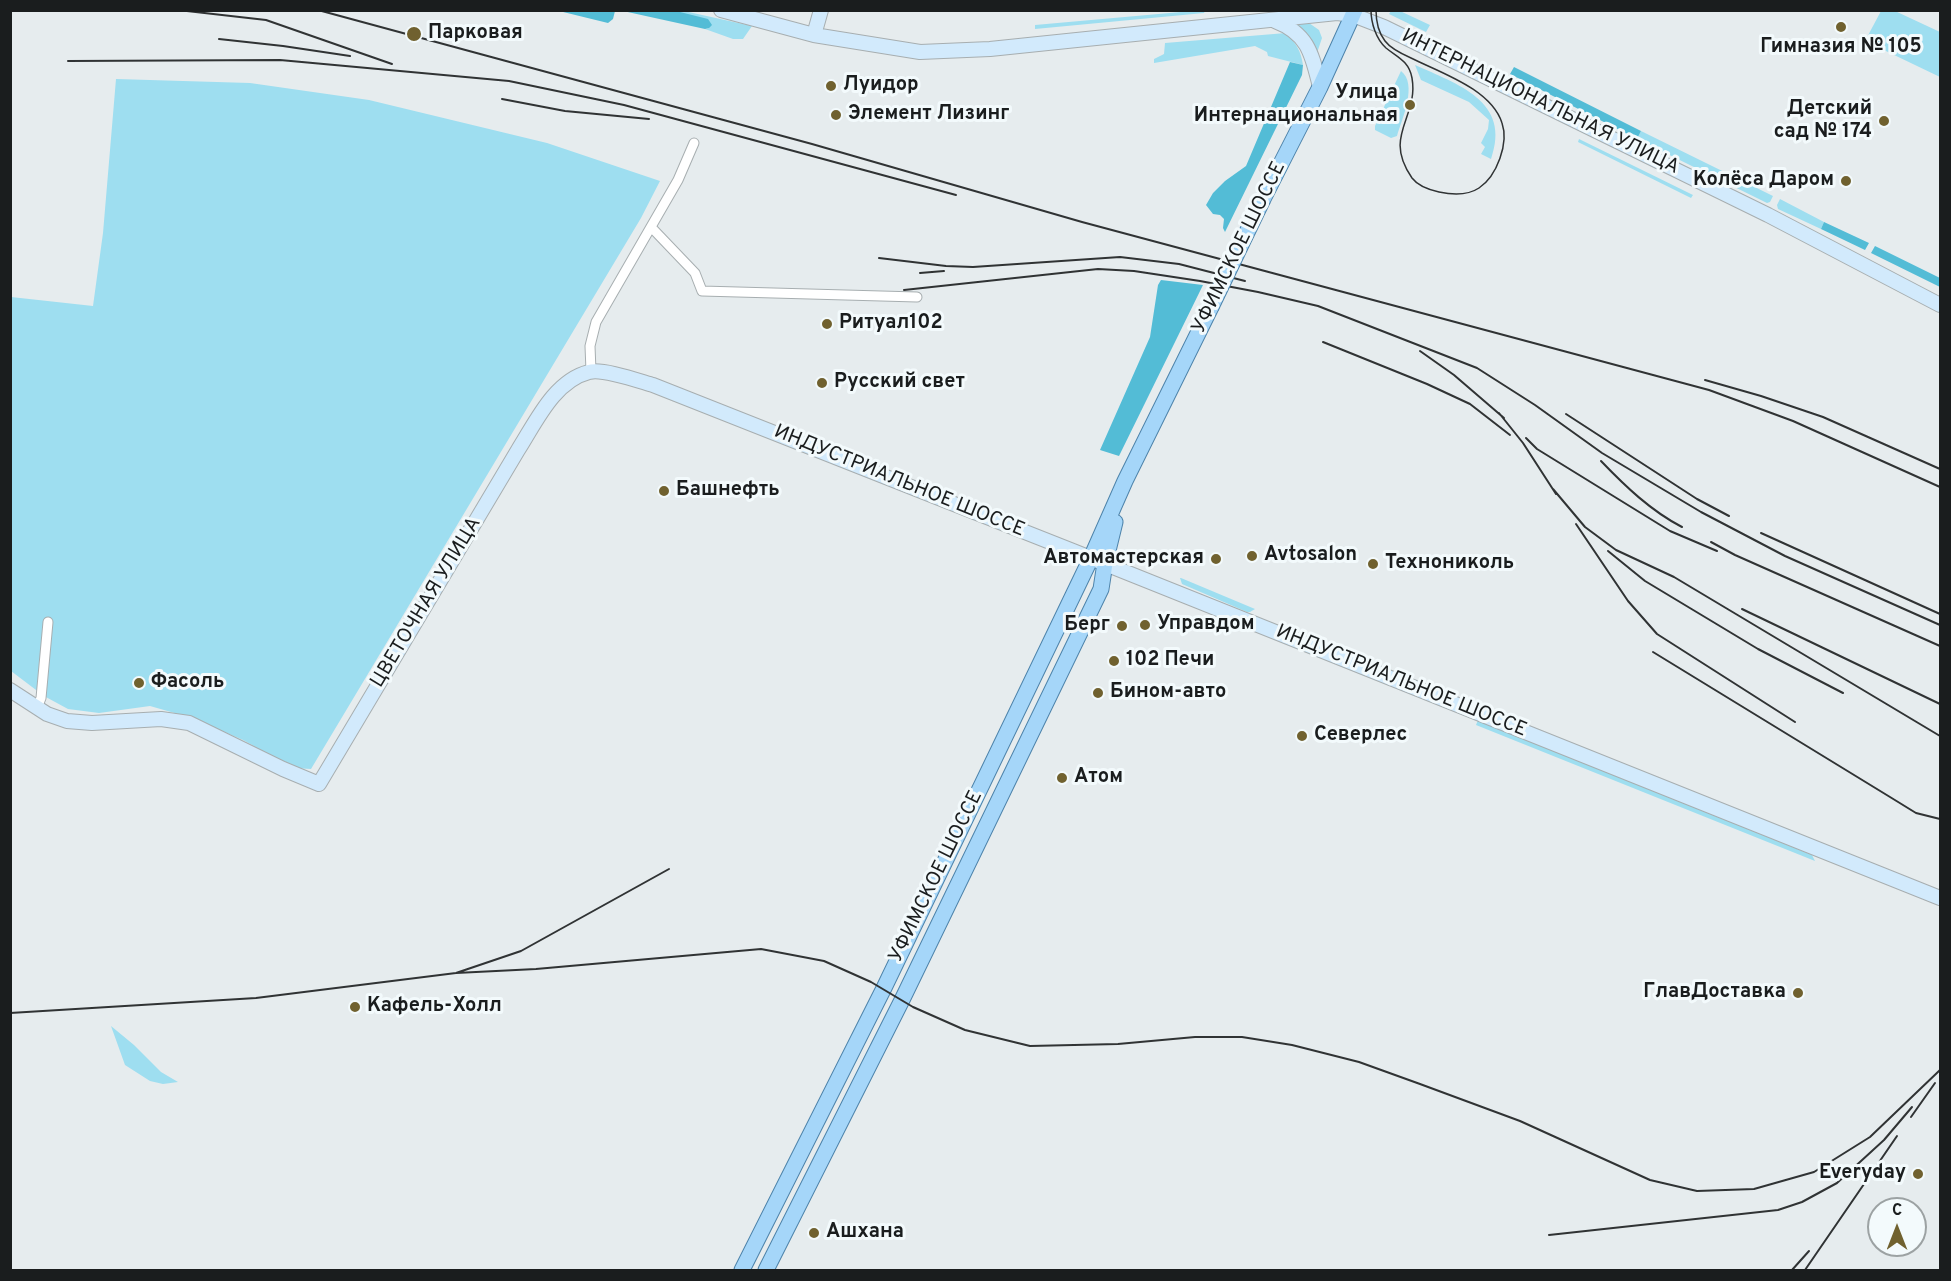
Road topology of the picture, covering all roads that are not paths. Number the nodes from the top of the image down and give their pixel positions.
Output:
1 (721, 10) edge
2 (821, 10) edge
3 (1354, 13) edge
4 (1273, 20) junction
5 (814, 35) junction
6 (1320, 87) junction
7 (694, 143) dead end
8 (651, 227) junction
9 (917, 297) dead end
10 (1941, 305) edge
11 (591, 371) junction
12 (1098, 561) junction
13 (48, 622) dead end
14 (10, 690) edge
15 (37, 708) junction
16 (1941, 898) edge
17 (742, 1270) edge
18 (766, 1270) edge

1 - 5 street, ИНТЕРНАЦИОНАЛЬНАЯ УЛИЦА
2 - 5 street
3 - 4 street, ИНТЕРНАЦИОНАЛЬНАЯ УЛИЦА
3 - 6 main road, УФИМСКОЕ ШОССЕ
3 - 10 street, ИНТЕРНАЦИОНАЛЬНАЯ УЛИЦА
4 - 5 street, ИНТЕРНАЦИОНАЛЬНАЯ УЛИЦА
4 - 6 street
6 - 12 main road, УФИМСКОЕ ШОССЕ, bridge
7 - 8 street
8 - 9 street
8 - 11 street
11 - 12 street, ИНДУСТРИАЛЬНОЕ ШОССЕ
11 - 15 street, ЦВЕТОЧНАЯ УЛИЦА
12 - 16 street, ИНДУСТРИАЛЬНОЕ ШОССЕ
12 - 17 main road, УФИМСКОЕ ШОССЕ
12 - 18 main road, УФИМСКОЕ ШОССЕ
13 - 15 street
14 - 15 street, ЦВЕТОЧНАЯ УЛИЦА

